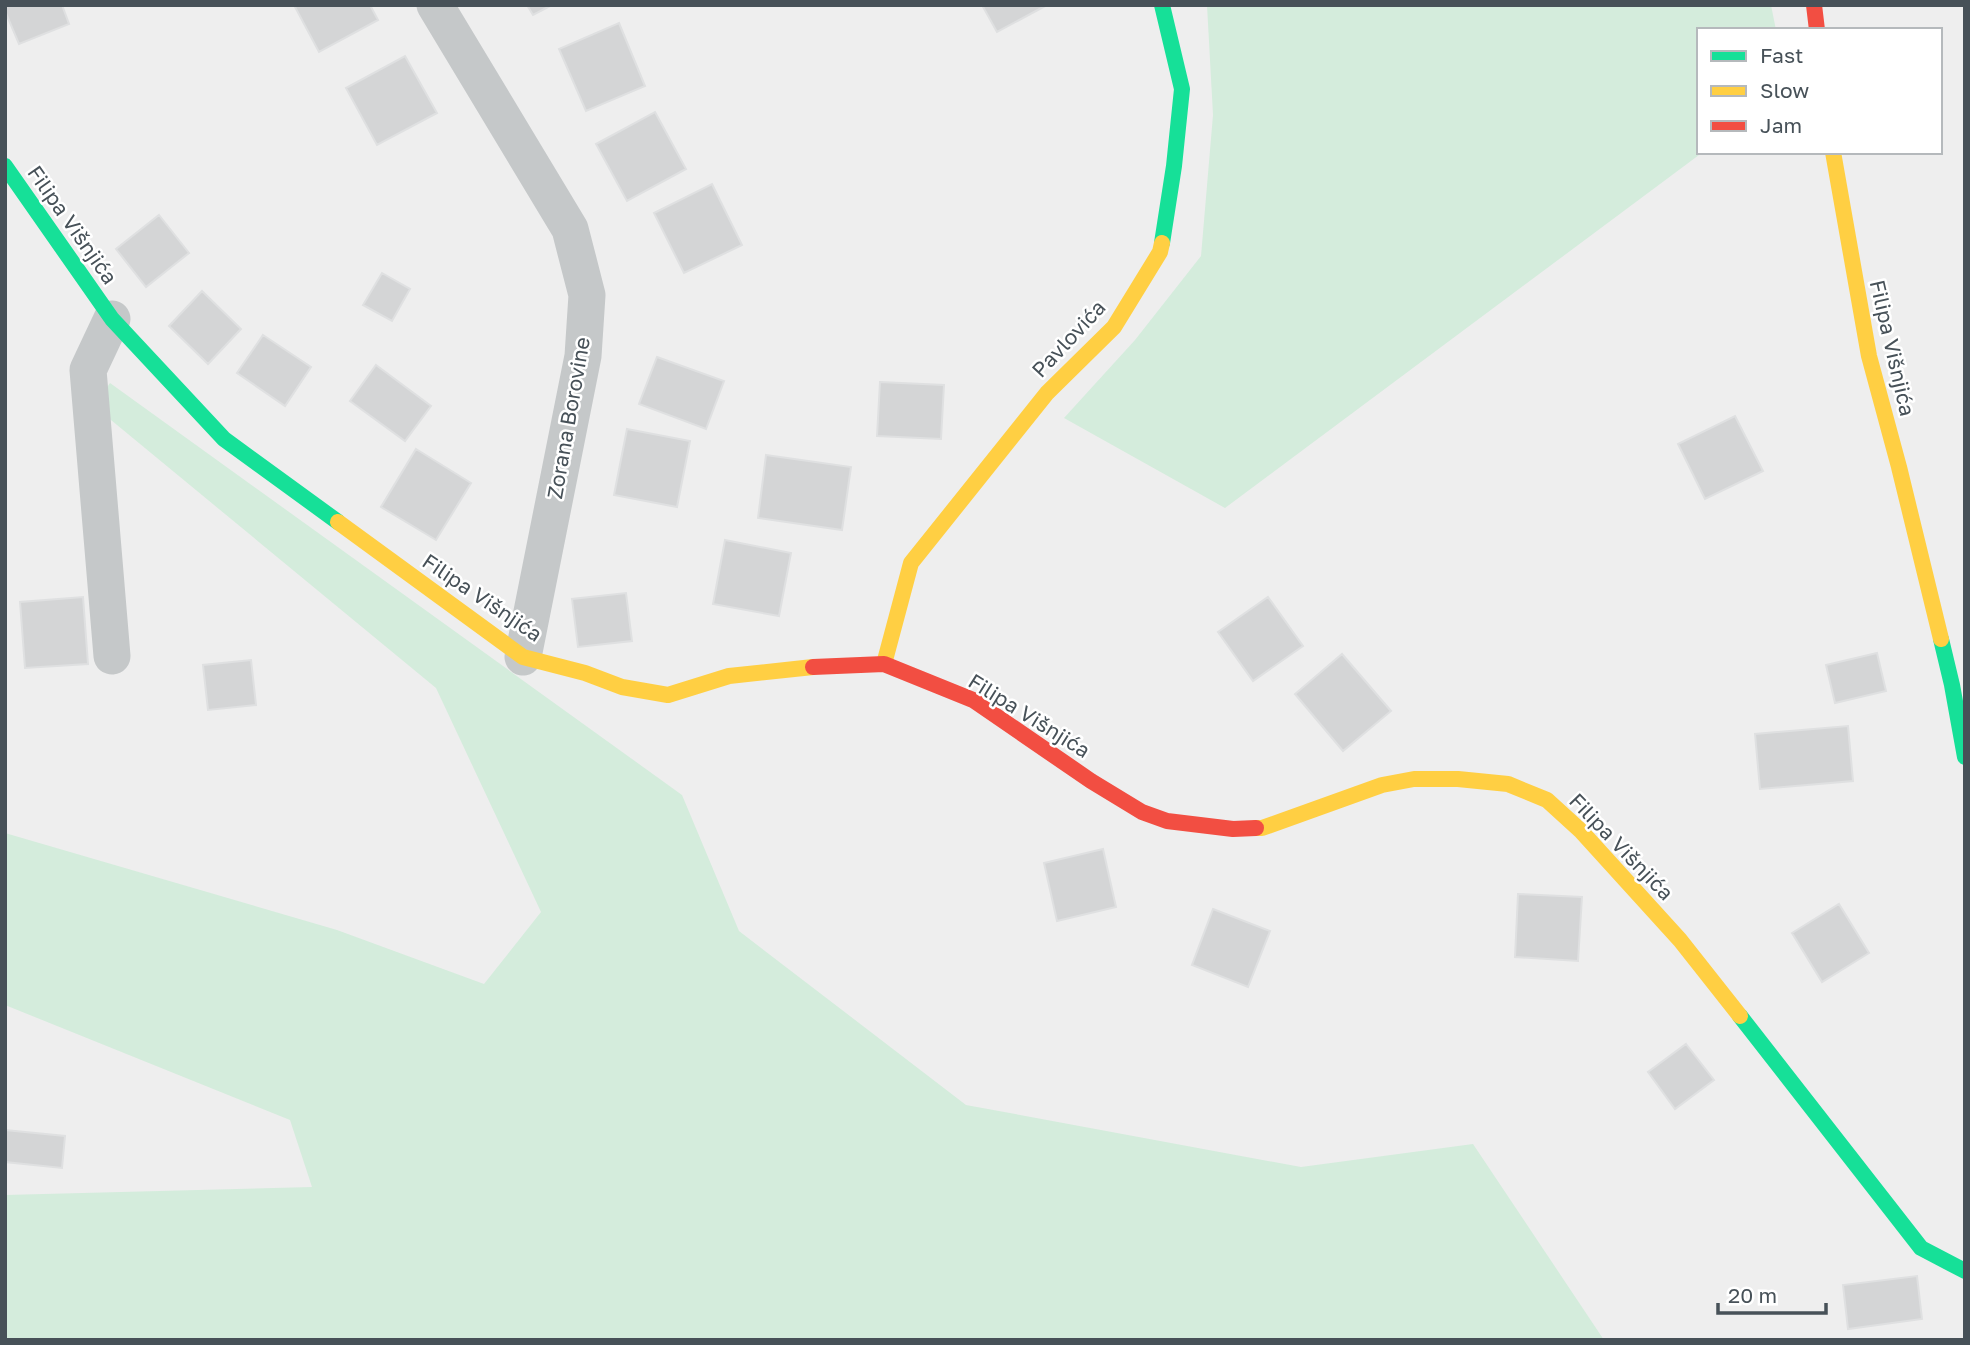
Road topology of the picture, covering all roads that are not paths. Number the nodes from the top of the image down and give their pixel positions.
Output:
1 (435, 5) edge
2 (1162, 5) edge
3 (1814, 5) edge
4 (1818, 28) edge
5 (1833, 154) edge
6 (5, 166) edge
7 (112, 319) junction
8 (112, 656) dead end
9 (523, 657) junction
10 (884, 664) junction
11 (1965, 757) edge
12 (1965, 1271) edge

1 - 9 street, Zorana Borovine
2 - 10 street, Pavlovića
3 - 4 street
5 - 11 street, Filipa Višnjića
6 - 7 street, Filipa Višnjića
7 - 8 street
7 - 9 street, Filipa Višnjića
9 - 10 street, Filipa Višnjića
10 - 12 street, Filipa Višnjića

